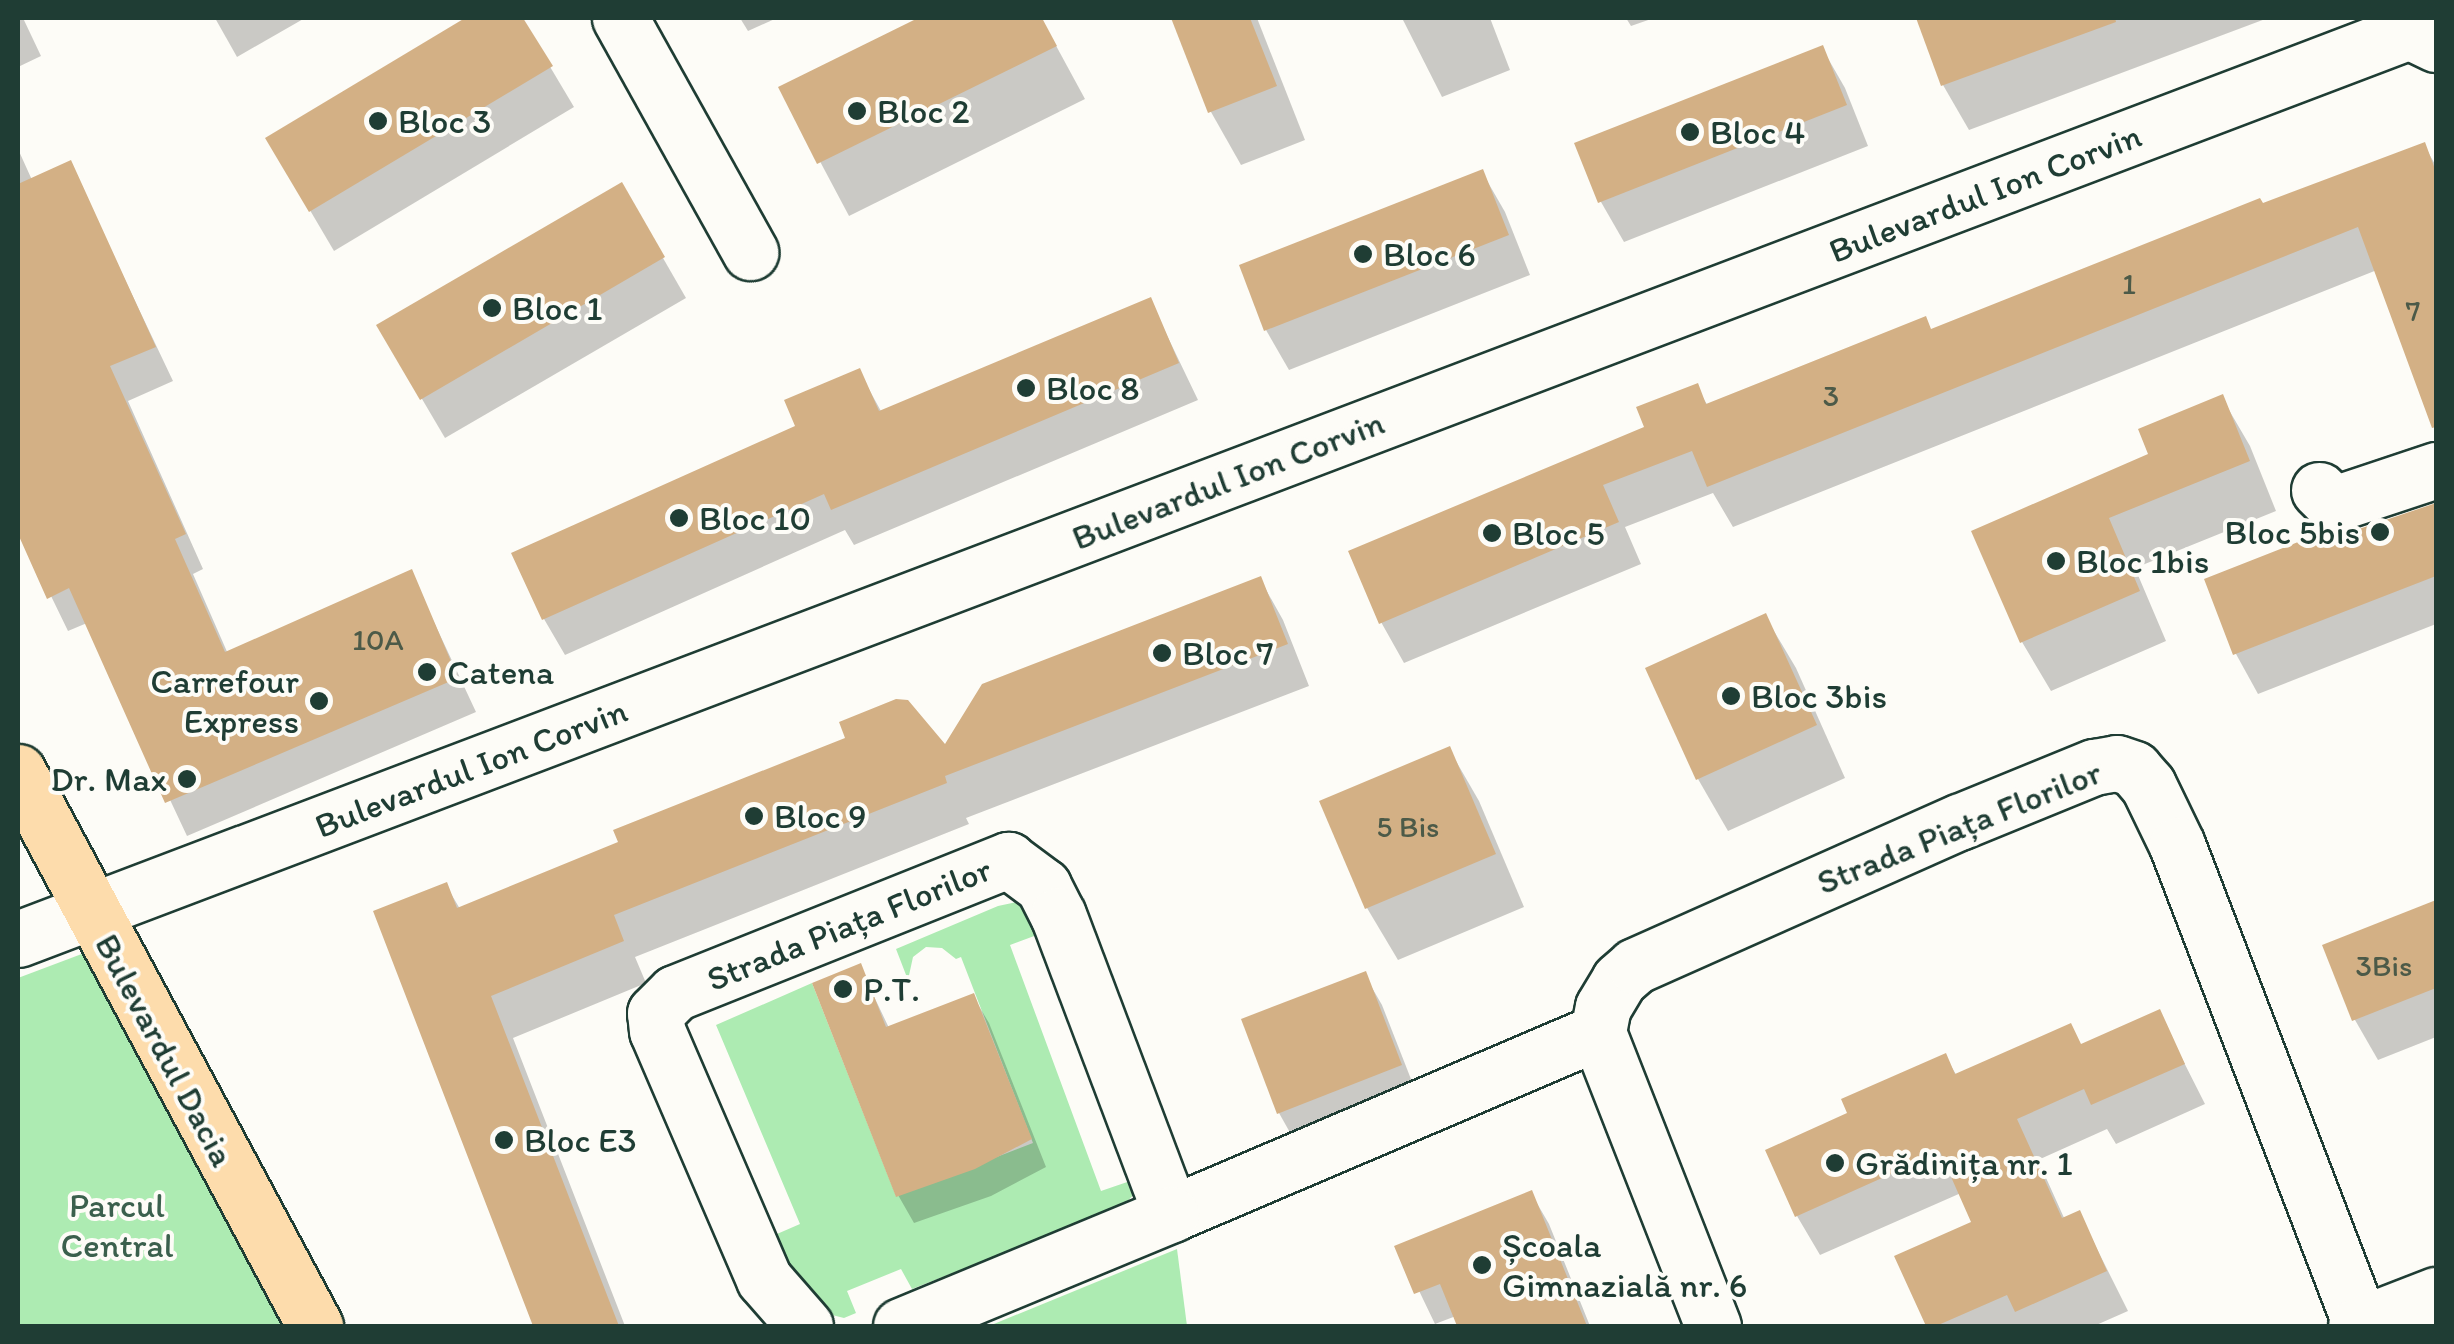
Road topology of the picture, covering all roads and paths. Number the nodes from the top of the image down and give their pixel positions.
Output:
1 (620, 18) edge
2 (2436, 44) edge
3 (750, 252) dead end
4 (2436, 470) edge
5 (2319, 490) dead end
6 (18, 772) edge
7 (91, 911) junction
8 (18, 938) edge
9 (1598, 1032) junction
10 (1171, 1214) junction
11 (2436, 1295) edge
12 (2363, 1325) edge
13 (315, 1326) edge
14 (805, 1326) edge
15 (901, 1326) edge
16 (1713, 1326) edge

1 - 3 street
2 - 7 street, Bulevardul Ion Corvin
4 - 5 street
6 - 7 main road, Bulevardul Dacia
7 - 8 street, Bulevardul Ion Corvin
7 - 13 main road, Bulevardul Dacia
9 - 10 street
9 - 12 street, Strada Piața Florilor
9 - 16 street
10 - 14 street, Strada Piața Florilor
10 - 15 street
11 - 12 street, Strada Piața Florilor

